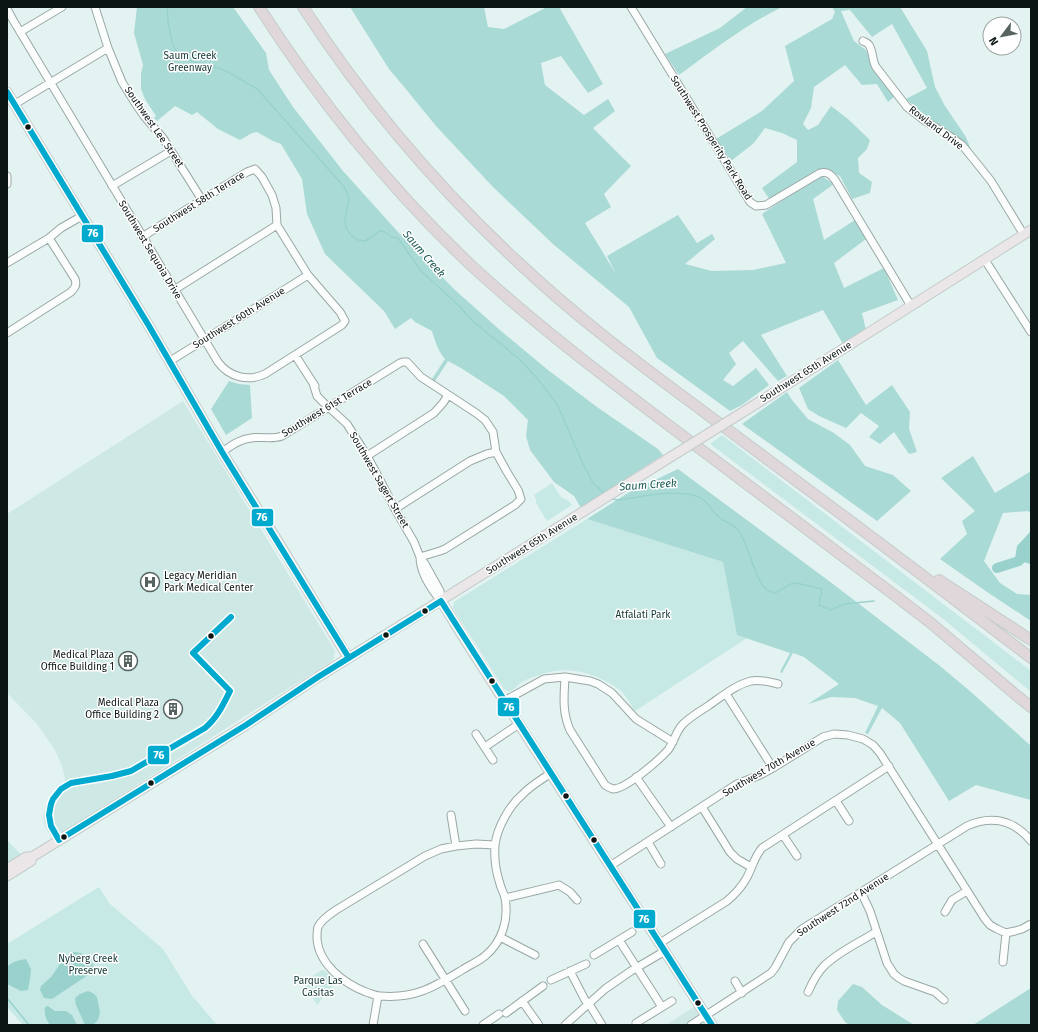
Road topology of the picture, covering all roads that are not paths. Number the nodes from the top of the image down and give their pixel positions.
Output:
1 (62, 7) edge
2 (95, 7) edge
3 (259, 7) edge
4 (303, 7) edge
5 (631, 7) edge
6 (7, 9) edge
7 (20, 32) junction
8 (863, 41) dead end
9 (108, 48) junction
10 (50, 83) junction
11 (7, 92) edge
12 (15, 104) junction
13 (171, 151) junction
14 (7, 176) edge
15 (7, 184) edge
16 (112, 186) junction
17 (202, 200) junction
18 (82, 216) junction
19 (277, 225) junction
20 (1027, 233) edge
21 (142, 237) junction
22 (49, 238) junction
23 (984, 260) junction
24 (7, 263) edge
25 (308, 275) junction
26 (174, 290) junction
27 (911, 306) junction
28 (1031, 332) edge
29 (7, 333) edge
30 (204, 340) junction
31 (294, 355) junction
32 (170, 361) junction
33 (448, 395) junction
34 (329, 408) junction
35 (222, 452) junction
36 (496, 452) junction
37 (367, 456) junction
38 (395, 509) junction
39 (878, 541) junction
40 (420, 557) junction
41 (441, 601) junction
42 (1031, 640) edge
43 (349, 658) junction
44 (1031, 658) edge
45 (564, 677) junction
46 (778, 684) dead end
47 (726, 694) junction
48 (1016, 695) junction
49 (504, 701) junction
50 (1031, 707) edge
51 (1031, 711) edge
52 (519, 724) junction
53 (476, 734) dead end
54 (673, 742) junction
55 (485, 747) junction
56 (493, 760) dead end
57 (889, 766) junction
58 (773, 768) junction
59 (551, 773) junction
60 (636, 777) junction
61 (836, 800) junction
62 (702, 807) junction
63 (451, 815) dead end
64 (849, 821) dead end
65 (671, 827) junction
66 (783, 835) junction
67 (1031, 841) edge
68 (648, 842) junction
69 (938, 844) junction
70 (495, 845) junction
71 (456, 846) junction
72 (797, 856) dead end
73 (32, 857) junction
74 (661, 864) dead end
75 (610, 866) junction
76 (751, 866) junction
77 (7, 869) edge
78 (7, 876) edge
79 (967, 891) junction
80 (861, 892) junction
81 (505, 898) junction
82 (578, 900) dead end
83 (945, 912) dead end
84 (1031, 924) edge
85 (632, 932) dead end
86 (876, 932) junction
87 (1006, 933) junction
88 (500, 937) junction
89 (619, 940) junction
90 (424, 944) dead end
91 (662, 947) junction
92 (535, 955) dead end
93 (594, 955) dead end
94 (1003, 962) dead end
95 (586, 964) dead end
96 (637, 968) junction
97 (570, 971) junction
98 (446, 980) junction
99 (551, 980) dead end
100 (735, 982) dead end
101 (543, 986) dead end
102 (808, 992) dead end
103 (742, 993) junction
104 (378, 996) junction
105 (944, 1000) dead end
106 (522, 1001) junction
107 (672, 1001) dead end
108 (588, 1004) junction
109 (662, 1007) junction
110 (465, 1011) dead end
111 (706, 1015) junction
112 (636, 1023) dead end
113 (373, 1025) edge
114 (483, 1025) edge
115 (539, 1025) edge
116 (565, 1025) edge
117 (602, 1025) edge
118 (691, 1025) edge
119 (712, 1025) edge

1 - 7 street
2 - 9 street, Southwest Lee Street
3 - 48 highway
4 - 39 highway
5 - 27 street, Southwest Prosperity Park Road
6 - 7 street, Southwest Sequoia Drive
7 - 10 street, Southwest Sequoia Drive
8 - 20 street, Rowland Drive
9 - 10 street
9 - 13 street, Southwest Lee Street
10 - 12 street
10 - 16 street, Southwest Sequoia Drive
11 - 12 main road
12 - 18 main road
13 - 16 street
13 - 17 street, Southwest Lee Street
14 - 15 street
16 - 21 street, Southwest Sequoia Drive
17 - 19 street, Southwest 58th Terrace
17 - 21 street, Southwest 58th Terrace
18 - 22 street
18 - 32 main road
19 - 25 street
19 - 26 street
20 - 23 main road, Southwest 65th Avenue
21 - 26 street, Southwest Sequoia Drive
22 - 24 street
22 - 29 street
23 - 27 main road, Southwest 65th Avenue
23 - 28 street
25 - 30 street, Southwest 60th Avenue
25 - 31 street, Southwest Sequoia Drive
26 - 30 street, Southwest Sequoia Drive
27 - 41 main road, Southwest 65th Avenue, bridge
30 - 31 street, Southwest Sequoia Drive
30 - 32 street, Southwest 60th Avenue
31 - 34 street, Southwest Sagert Street
32 - 35 main road
33 - 34 street, Southwest 61st Terrace
33 - 36 street
33 - 37 street
34 - 35 street, Southwest 61st Terrace
34 - 37 street, Southwest Sagert Street
35 - 43 main road
36 - 38 street
36 - 40 street
37 - 38 street, Southwest Sagert Street
38 - 40 street, Southwest Sagert Street
39 - 42 highway
39 - 44 highway
40 - 41 street, Southwest Sagert Street
41 - 43 main road, Southwest 65th Avenue
41 - 49 main road, Southwest Sagert Street
43 - 73 main road, Southwest 65th Avenue
45 - 49 street
45 - 54 street
45 - 60 street
46 - 47 street
47 - 54 street
47 - 58 street
48 - 50 highway
48 - 51 highway
49 - 52 main road, Southwest Sagert Street
52 - 55 street
52 - 59 main road, Southwest Sagert Street
53 - 55 street
54 - 60 street
55 - 56 street
57 - 58 street, Southwest 70th Avenue
57 - 61 street
57 - 69 street, Southwest 70th Avenue
58 - 62 street, Southwest 70th Avenue
59 - 70 street
59 - 75 main road, Southwest Sagert Street
60 - 65 street
61 - 64 street
61 - 66 street
62 - 65 street, Southwest 70th Avenue
62 - 76 street
63 - 71 street
65 - 68 street, Southwest 70th Avenue
66 - 72 street
66 - 76 street
67 - 69 street, Southwest 72nd Avenue
68 - 74 street
68 - 75 street, Southwest 70th Avenue
69 - 79 street, Southwest 70th Avenue
69 - 80 street, Southwest 72nd Avenue
70 - 71 street
70 - 81 street
71 - 104 street
73 - 77 main road, Southwest 65th Avenue
73 - 78 main road, Southwest 65th Avenue
75 - 91 main road, Southwest Sagert Street
76 - 91 street
79 - 83 street
79 - 87 street, Southwest 70th Avenue
80 - 86 street
80 - 103 street, Southwest 72nd Avenue
81 - 82 street
81 - 88 street
84 - 87 street
85 - 89 street
86 - 102 street
86 - 105 street
87 - 94 street
88 - 92 street
88 - 98 street
89 - 93 street
89 - 96 street
90 - 98 street
91 - 96 street
91 - 111 main road, Southwest Sagert Street
95 - 97 street
96 - 108 street
96 - 109 street
97 - 99 street
97 - 108 street
98 - 104 street
98 - 110 street
100 - 103 street
101 - 106 street
103 - 111 street, Southwest 72nd Avenue
104 - 113 street
106 - 114 street
106 - 115 street
107 - 109 street
108 - 116 street
108 - 117 street
109 - 112 street
111 - 118 street, Southwest 72nd Avenue
111 - 119 main road, Southwest Sagert Street

